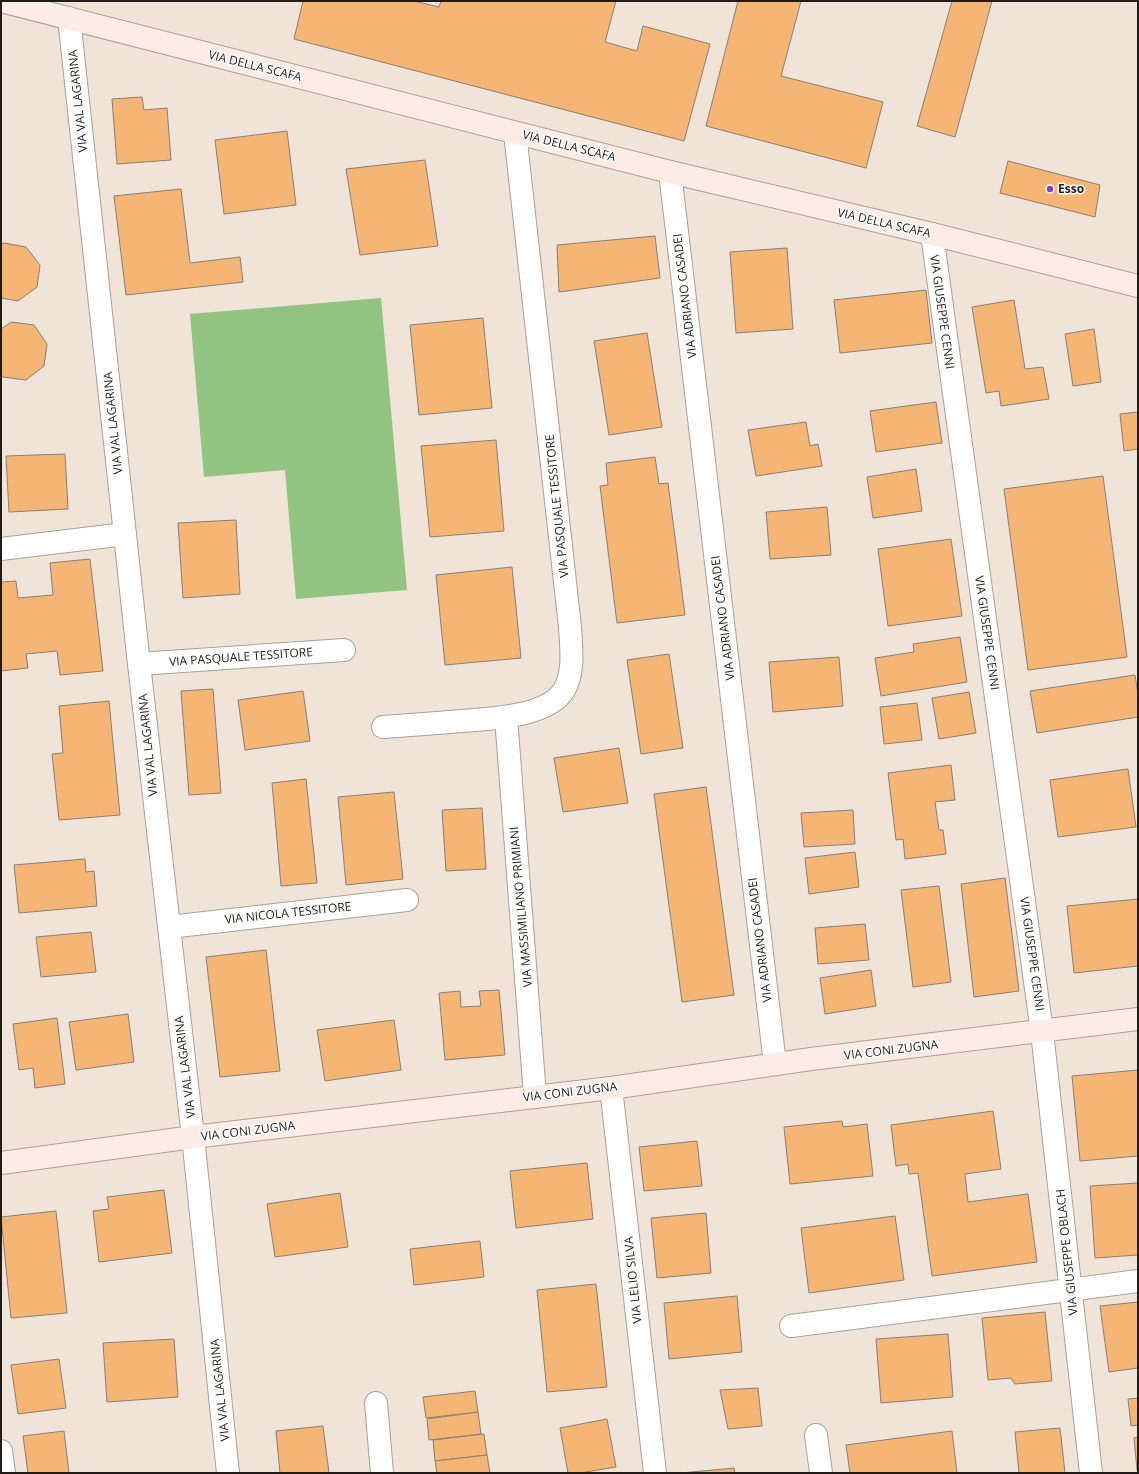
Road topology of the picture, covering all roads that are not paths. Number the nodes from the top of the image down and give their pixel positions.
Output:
1 (1, 1) edge
2 (69, 18) junction
3 (515, 133) junction
4 (670, 172) junction
5 (932, 234) junction
6 (1138, 286) edge
7 (125, 534) junction
8 (1, 548) edge
9 (344, 650) dead end
10 (139, 664) junction
11 (506, 718) junction
12 (383, 727) dead end
13 (407, 900) dead end
14 (169, 927) junction
15 (1138, 1019) edge
16 (1042, 1032) junction
17 (775, 1064) junction
18 (611, 1088) junction
19 (535, 1096) junction
20 (193, 1137) junction
21 (1, 1163) edge
22 (1138, 1281) edge
23 (1071, 1290) junction
24 (791, 1326) dead end
25 (376, 1403) dead end
26 (816, 1435) dead end
27 (1, 1451) edge
28 (4, 1473) edge
29 (228, 1473) edge
30 (382, 1473) edge
31 (655, 1473) edge
32 (821, 1473) edge
33 (1091, 1473) edge

1 - 2 street, VIA DELLA SCAFA
2 - 3 street, VIA DELLA SCAFA
2 - 7 street, VIA VAL LAGARINA
3 - 4 street, VIA DELLA SCAFA
3 - 11 street, VIA PASQUALE TESSITORE
4 - 5 street, VIA DELLA SCAFA
4 - 17 street, VIA ADRIANO CASADEI
5 - 6 street, VIA DELLA SCAFA
5 - 16 street, VIA GIUSEPPE CENNI
7 - 8 street
7 - 10 street, VIA VAL LAGARINA
9 - 10 street, VIA PASQUALE TESSITORE
10 - 14 street, VIA VAL LAGARINA
11 - 12 street, VIA PASQUALE TESSITORE
11 - 19 street, VIA MASSIMILIANO PRIMIANI
13 - 14 street, VIA NICOLA TESSITORE
14 - 20 street, VIA VAL LAGARINA
15 - 16 street, VIA CONI ZUGNA
16 - 17 street, VIA CONI ZUGNA
16 - 23 street, VIA GIUSEPPE OBLACH
17 - 18 street, VIA CONI ZUGNA
18 - 19 street, VIA CONI ZUGNA
18 - 31 street, VIA LELIO SILVA
19 - 20 street, VIA CONI ZUGNA
20 - 21 street, VIA CONI ZUGNA
20 - 29 street, VIA VAL LAGARINA
22 - 23 street
23 - 24 street
23 - 33 street, VIA GIUSEPPE OBLACH
25 - 30 street
26 - 32 street
27 - 28 street

